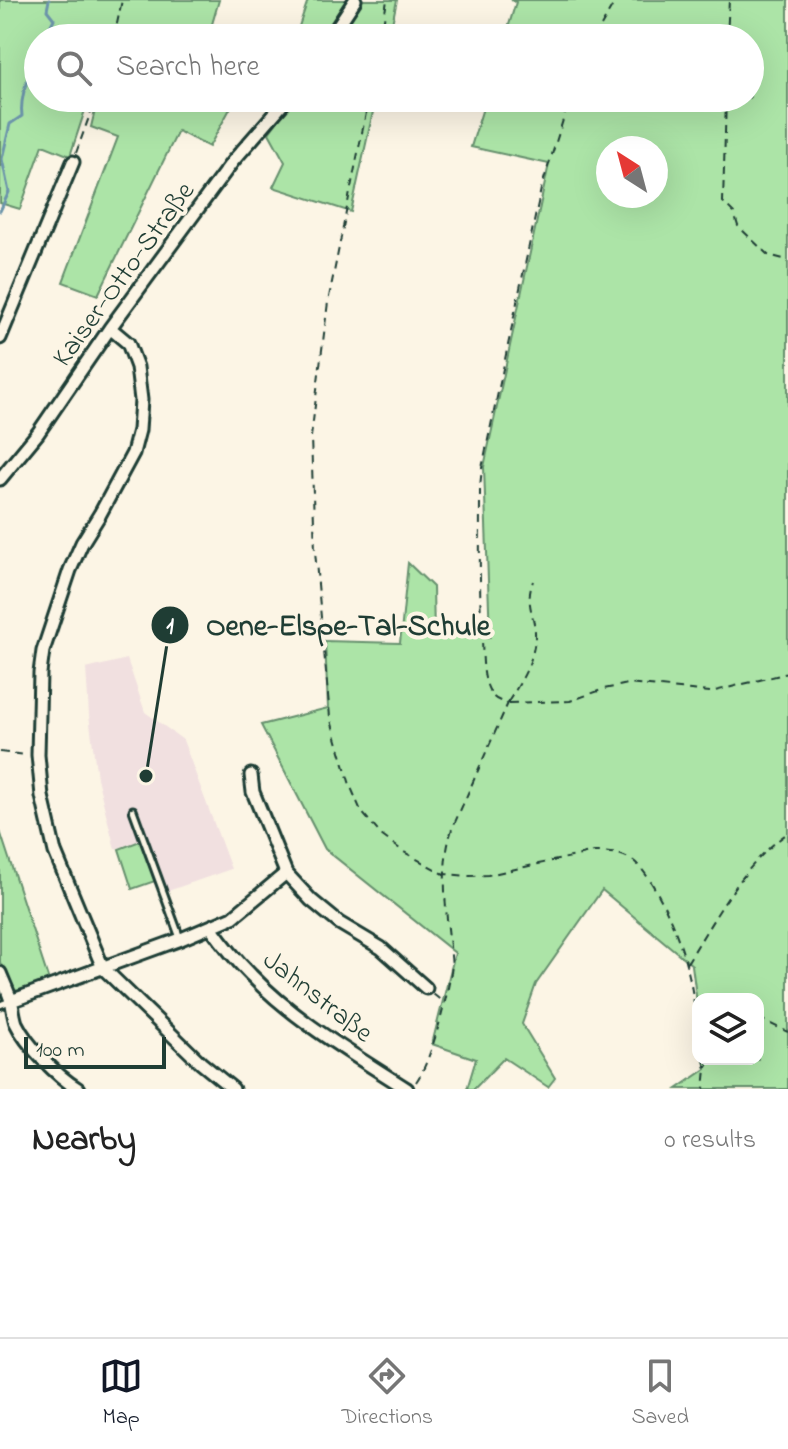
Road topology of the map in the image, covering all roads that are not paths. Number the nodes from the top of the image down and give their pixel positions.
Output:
1 (355, 0) edge
2 (339, 24) edge
3 (276, 112) edge
4 (73, 162) road end
5 (110, 328) junction
6 (0, 338) edge
7 (0, 479) edge
8 (251, 775) dead end
9 (133, 810) dead end
10 (286, 873) junction
11 (211, 927) junction
12 (181, 939) junction
13 (103, 968) junction
14 (0, 973) edge
15 (426, 988) road end
16 (6, 1003) edge
17 (78, 1089) edge
18 (233, 1089) edge
19 (409, 1089) edge

1 - 2 street
3 - 5 street, Kaiser-Otto-Straße
4 - 6 street
5 - 7 street, Kaiser-Otto-Straße
5 - 13 street
8 - 10 street
9 - 12 lane
10 - 11 street
10 - 15 street
11 - 12 street
11 - 19 street, Jahnstraße
12 - 13 street
13 - 16 street
13 - 18 street
14 - 16 street
16 - 17 street

